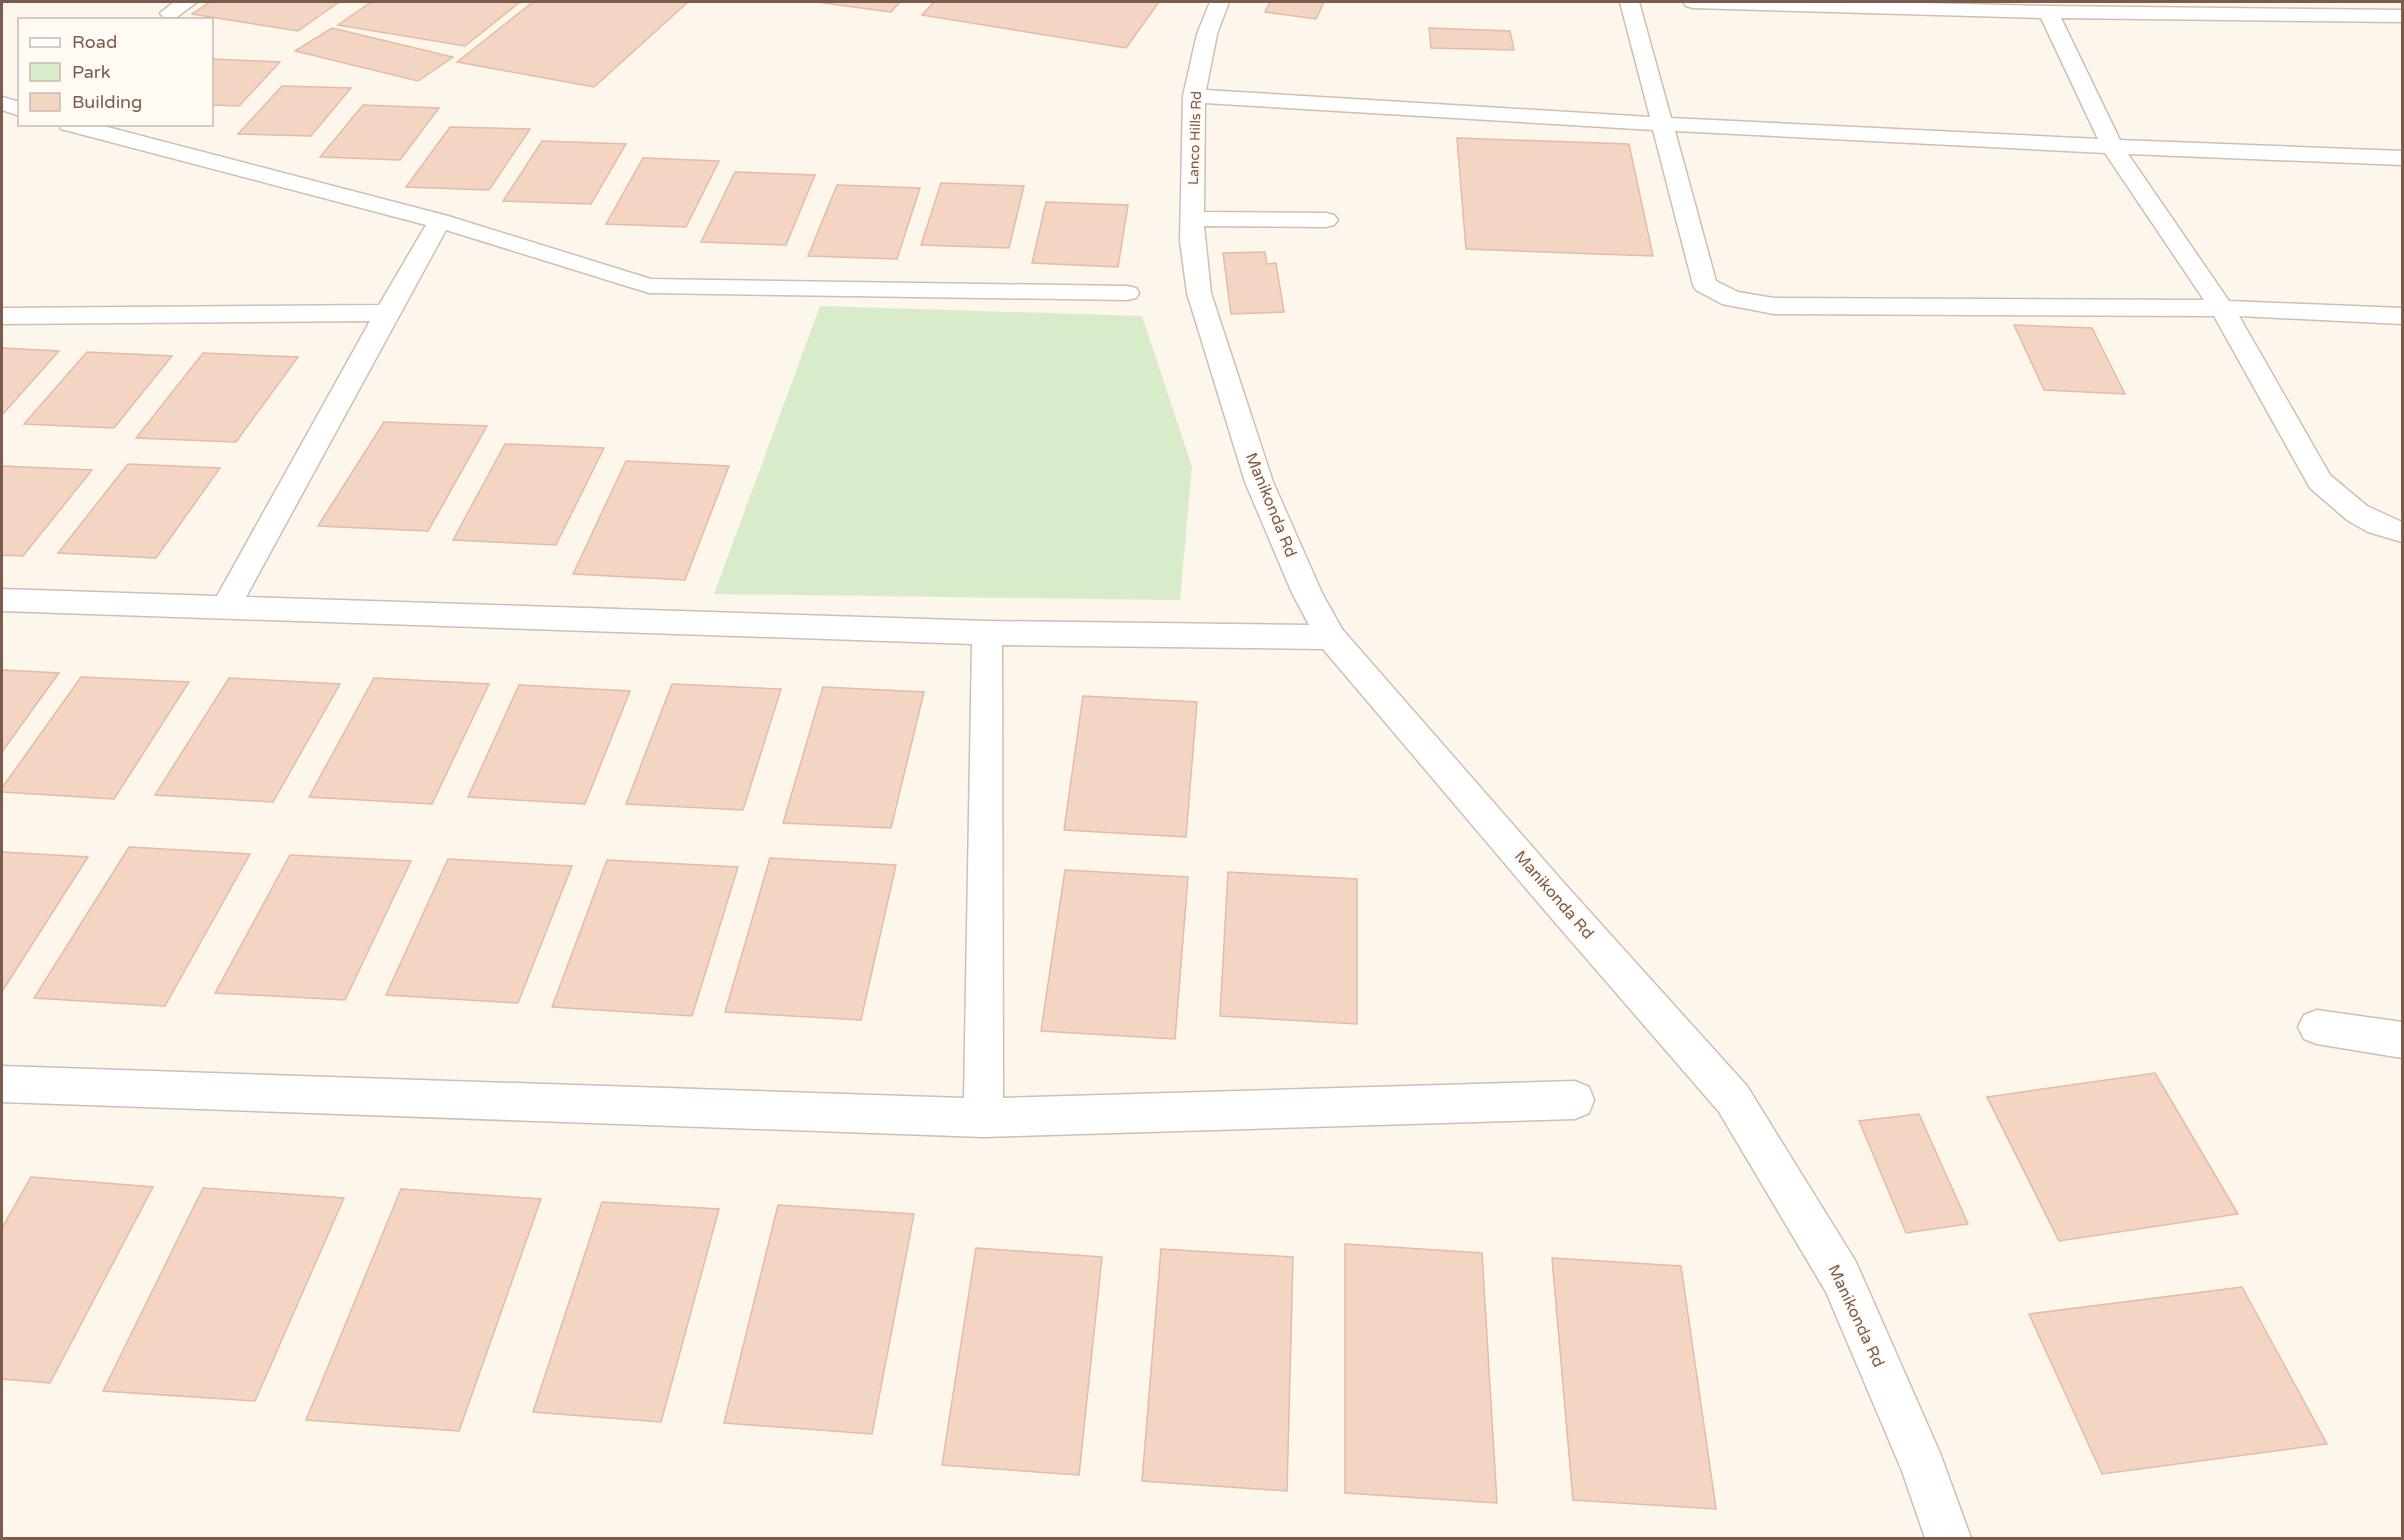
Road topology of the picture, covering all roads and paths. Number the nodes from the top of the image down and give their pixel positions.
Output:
1 (188, 2) edge
2 (1219, 2) edge
3 (1630, 2) edge
4 (1693, 2) edge
5 (2044, 7) edge
6 (170, 13) dead end
7 (2403, 16) edge
8 (1194, 96) junction
9 (2, 103) edge
10 (18, 109) edge
11 (1662, 125) junction
12 (77, 126) edge
13 (2113, 148) junction
14 (2403, 158) edge
15 (1326, 220) dead end
16 (440, 221) junction
17 (1193, 230) junction
18 (1127, 293) dead end
19 (2222, 308) junction
20 (387, 313) junction
21 (2, 316) edge
22 (2403, 316) edge
23 (2403, 532) edge
24 (2, 600) edge
25 (226, 607) junction
26 (987, 633) junction
27 (1332, 637) junction
28 (2317, 1028) dead end
29 (2403, 1040) edge
30 (2, 1084) edge
31 (1575, 1100) dead end
32 (983, 1118) junction
33 (1948, 1539) edge

1 - 6 street
2 - 8 street, Lanco Hills Rd
3 - 11 street
4 - 5 street
5 - 7 street
5 - 13 street
8 - 11 street
8 - 17 street, Lanco Hills Rd
9 - 10 street
11 - 13 street
11 - 19 street
12 - 16 street
13 - 14 street
13 - 19 street
15 - 17 street
16 - 18 street
16 - 20 street
17 - 27 street, Manikonda Rd
19 - 22 street
19 - 23 street
20 - 21 street
20 - 25 street
24 - 25 street
25 - 26 street
26 - 27 street
26 - 32 street
27 - 33 street, Manikonda Rd
28 - 29 street
30 - 32 street
31 - 32 street

